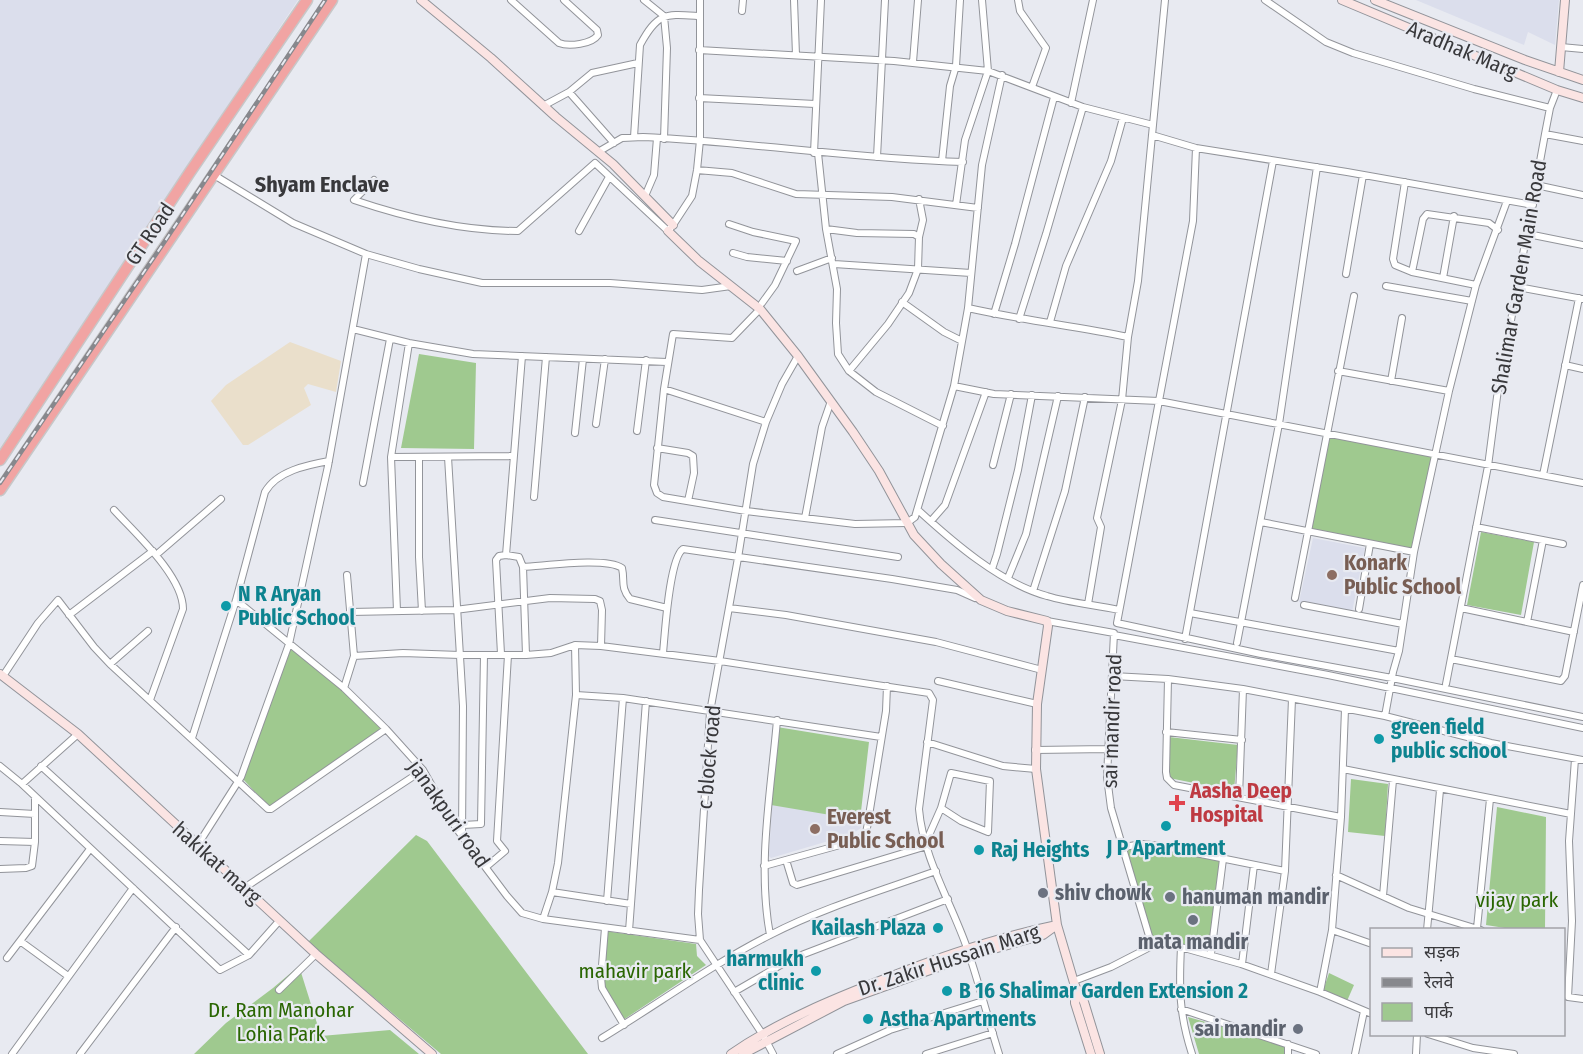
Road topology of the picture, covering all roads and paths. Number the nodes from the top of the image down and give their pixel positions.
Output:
1 (307, 0) edge
2 (332, 0) edge
3 (421, 0) edge
4 (511, 0) edge
5 (564, 0) edge
6 (644, 0) edge
7 (700, 0) edge
8 (743, 0) edge
9 (794, 0) edge
10 (821, 0) edge
11 (885, 0) edge
12 (918, 0) edge
13 (960, 0) edge
14 (982, 0) edge
15 (1018, 0) edge
16 (1093, 0) edge
17 (1165, 0) edge
18 (1265, 0) edge
19 (1342, 0) edge
20 (1375, 0) edge
21 (1565, 0) edge
22 (742, 11) dead end
23 (664, 16) junction
24 (699, 16) junction
25 (1561, 47) junction
26 (1583, 49) edge
27 (699, 50) junction
28 (796, 55) junction
29 (818, 57) junction
30 (880, 60) junction
31 (638, 63) junction
32 (913, 63) junction
33 (956, 66) junction
34 (988, 71) junction
35 (1559, 72) junction
36 (1002, 75) junction
37 (1583, 80) edge
38 (1032, 87) junction
39 (1557, 90) junction
40 (569, 92) junction
41 (1054, 97) junction
42 (699, 98) junction
43 (1583, 98) edge
44 (1071, 102) junction
45 (815, 104) junction
46 (543, 106) junction
47 (1083, 107) junction
48 (1551, 108) junction
49 (1124, 118) junction
50 (1153, 125) junction
51 (1545, 134) junction
52 (1152, 135) junction
53 (634, 137) junction
54 (661, 138) junction
55 (700, 140) junction
56 (1583, 141) edge
57 (614, 143) junction
58 (1197, 148) junction
59 (598, 152) junction
60 (816, 153) junction
61 (877, 157) junction
62 (942, 161) junction
63 (1273, 161) junction
64 (963, 162) junction
65 (1317, 167) junction
66 (697, 170) junction
67 (214, 175) junction
68 (1363, 175) junction
69 (609, 177) junction
70 (374, 180) dead end
71 (1405, 182) junction
72 (1536, 186) junction
73 (822, 194) junction
74 (1583, 195) edge
75 (645, 196) junction
76 (919, 199) junction
77 (1507, 201) junction
78 (956, 205) junction
79 (1533, 205) junction
80 (978, 208) junction
81 (1454, 216) junction
82 (729, 224) dead end
83 (671, 228) junction
84 (826, 229) junction
85 (1498, 230) junction
86 (579, 231) dead end
87 (1528, 234) junction
88 (919, 237) junction
89 (1583, 245) edge
90 (733, 253) dead end
91 (366, 254) junction
92 (787, 261) junction
93 (833, 261) junction
94 (918, 269) junction
95 (797, 271) dead end
96 (1412, 272) junction
97 (971, 273) junction
98 (1346, 274) dead end
99 (1443, 278) junction
100 (1476, 285) junction
101 (731, 286) junction
102 (1386, 286) dead end
103 (1518, 287) junction
104 (1354, 296) dead end
105 (1581, 299) edge
106 (1472, 301) junction
107 (902, 302) junction
108 (761, 306) junction
109 (968, 308) junction
110 (96, 313) junction
111 (994, 314) junction
112 (1402, 318) dead end
113 (1019, 319) junction
114 (1050, 322) junction
115 (112, 324) junction
116 (353, 329) junction
117 (1128, 337) junction
118 (390, 339) junction
119 (962, 341) junction
120 (409, 343) junction
121 (522, 356) junction
122 (798, 356) junction
123 (546, 357) junction
124 (583, 359) junction
125 (605, 359) junction
126 (646, 360) junction
127 (667, 362) junction
128 (1565, 365) junction
129 (1583, 369) edge
130 (849, 371) junction
131 (1338, 371) junction
132 (1390, 381) junction
133 (954, 386) junction
134 (663, 389) junction
135 (1449, 391) junction
136 (986, 392) junction
137 (1011, 394) junction
138 (1032, 395) junction
139 (1058, 396) junction
140 (1085, 397) junction
141 (1122, 400) junction
142 (831, 401) junction
143 (1159, 401) junction
144 (1228, 414) junction
145 (766, 422) junction
146 (596, 424) dead end
147 (1279, 424) junction
148 (943, 426) junction
149 (637, 432) dead end
150 (1327, 432) junction
151 (575, 433) dead end
152 (657, 447) junction
153 (1435, 453) junction
154 (513, 456) junction
155 (391, 457) junction
156 (419, 457) junction
157 (447, 457) junction
158 (0, 460) edge
159 (329, 461) junction
160 (993, 465) dead end
161 (1488, 466) junction
162 (1543, 475) junction
163 (363, 483) dead end
164 (1583, 483) edge
165 (0, 489) edge
166 (534, 497) dead end
167 (221, 499) dead end
168 (688, 501) junction
169 (114, 510) dead end
170 (746, 511) junction
171 (917, 513) junction
172 (805, 518) junction
173 (655, 520) dead end
174 (931, 521) junction
175 (1261, 522) junction
176 (907, 524) junction
177 (1476, 527) junction
178 (1308, 531) junction
179 (742, 535) junction
180 (1543, 540) junction
181 (1370, 543) junction
182 (1563, 544) dead end
183 (1414, 552) junction
184 (154, 553) junction
185 (506, 555) junction
186 (898, 557) dead end
187 (738, 558) junction
188 (523, 567) junction
189 (992, 569) junction
190 (347, 575) dead end
191 (1008, 578) junction
192 (1583, 585) edge
193 (1033, 591) junction
194 (1295, 598) dead end
195 (236, 600) junction
196 (981, 600) junction
197 (525, 601) junction
198 (500, 604) junction
199 (1088, 604) junction
200 (1305, 605) dead end
201 (667, 608) junction
202 (729, 608) junction
203 (1461, 608) junction
204 (1359, 609) dead end
205 (455, 610) junction
206 (1119, 610) junction
207 (397, 611) junction
208 (422, 611) junction
209 (350, 612) junction
210 (1190, 613) junction
211 (69, 615) junction
212 (1047, 621) junction
213 (1241, 622) junction
214 (1527, 622) junction
215 (1403, 624) junction
216 (148, 631) dead end
217 (1574, 632) junction
218 (1114, 635) junction
219 (1185, 639) junction
220 (1237, 643) dead end
221 (289, 644) junction
222 (575, 645) junction
223 (601, 646) junction
224 (1399, 651) junction
225 (663, 653) junction
226 (460, 655) junction
227 (484, 655) junction
228 (504, 655) junction
229 (526, 655) junction
230 (354, 656) junction
231 (1451, 659) junction
232 (720, 661) junction
233 (110, 664) junction
234 (1042, 670) junction
235 (2, 675) edge
236 (1113, 676) junction
237 (1391, 678) junction
238 (1168, 679) junction
239 (938, 681) dead end
240 (1446, 684) dead end
241 (887, 686) junction
242 (344, 688) junction
243 (1390, 688) junction
244 (1243, 689) junction
245 (576, 695) junction
246 (623, 698) junction
247 (1292, 699) junction
248 (150, 700) junction
249 (646, 701) junction
250 (1038, 704) junction
251 (1345, 709) junction
252 (710, 712) junction
253 (1385, 716) junction
254 (1583, 717) edge
255 (777, 720) junction
256 (1583, 728) edge
257 (386, 729) junction
258 (1166, 732) junction
259 (78, 734) junction
260 (881, 737) junction
261 (192, 738) junction
262 (1242, 740) junction
263 (927, 742) junction
264 (1108, 749) junction
265 (1035, 750) junction
266 (1575, 759) junction
267 (1583, 760) edge
268 (0, 766) edge
269 (41, 766) junction
270 (1343, 769) junction
271 (423, 770) junction
272 (1035, 770) junction
273 (1394, 780) junction
274 (239, 781) junction
275 (22, 784) junction
276 (1440, 790) junction
277 (34, 797) junction
278 (1239, 797) junction
279 (1490, 800) junction
280 (1288, 806) junction
281 (941, 808) junction
282 (0, 813) edge
283 (35, 814) junction
284 (1571, 814) junction
285 (1341, 817) junction
286 (463, 825) junction
287 (462, 836) junction
288 (0, 841) edge
289 (35, 842) junction
290 (926, 844) junction
291 (197, 846) junction
292 (1124, 847) junction
293 (90, 849) junction
294 (1223, 859) junction
295 (786, 860) junction
296 (1254, 865) junction
297 (764, 866) junction
298 (486, 867) junction
299 (0, 868) edge
300 (936, 871) junction
301 (1285, 871) junction
302 (1336, 875) junction
303 (133, 888) junction
304 (244, 888) junction
305 (552, 892) junction
306 (1383, 896) junction
307 (948, 899) junction
308 (607, 901) junction
309 (631, 904) junction
310 (1429, 914) junction
311 (543, 919) junction
312 (280, 920) junction
313 (1057, 925) junction
314 (176, 927) junction
315 (605, 928) junction
316 (1427, 928) edge
317 (1476, 928) edge
318 (1479, 928) edge
319 (1332, 930) junction
320 (629, 931) junction
321 (770, 935) junction
322 (20, 940) junction
323 (700, 940) junction
324 (1370, 944) edge
325 (1152, 946) junction
326 (1181, 947) junction
327 (1567, 949) edge
328 (968, 952) junction
329 (316, 954) junction
330 (1211, 954) junction
331 (249, 955) junction
332 (7, 958) dead end
333 (1242, 964) junction
334 (716, 965) junction
335 (1271, 974) junction
336 (69, 976) junction
337 (1075, 983) junction
338 (279, 990) dead end
339 (1320, 992) junction
340 (734, 993) junction
341 (1583, 999) edge
342 (983, 1000) junction
343 (1181, 1009) junction
344 (1364, 1011) junction
345 (1370, 1014) edge
346 (624, 1025) junction
347 (993, 1034) junction
348 (1417, 1036) edge
349 (1431, 1036) edge
350 (602, 1038) dead end
351 (764, 1038) junction
352 (1288, 1044) junction
353 (1473, 1051) edge
354 (937, 1052) edge
355 (12, 1054) edge
356 (80, 1054) edge
357 (432, 1054) edge
358 (731, 1054) edge
359 (743, 1054) edge
360 (773, 1054) edge
361 (837, 1054) edge
362 (926, 1054) edge
363 (999, 1054) edge
364 (1092, 1054) edge
365 (1100, 1054) edge
366 (1192, 1054) edge
367 (1288, 1054) edge
368 (1316, 1054) edge
369 (1355, 1054) edge
370 (1416, 1054) edge
371 (1514, 1054) edge

1 - 110 highway, GT Road
2 - 67 highway, GT Road
3 - 46 street
4 - 5 street
6 - 23 street
7 - 24 street
8 - 22 street
9 - 28 street
10 - 29 street
11 - 30 street
12 - 32 street
13 - 33 street
14 - 34 street
15 - 38 street
16 - 44 street
17 - 50 street
18 - 48 street
19 - 39 street, Aradhak Marg
20 - 35 street, Aradhak Marg
21 - 25 street
23 - 24 street
23 - 31 street
23 - 54 street
24 - 27 street
25 - 26 street
25 - 35 street
27 - 28 street
27 - 42 street
28 - 29 street
29 - 30 street
29 - 45 street
30 - 32 street
30 - 61 street
31 - 40 street
31 - 53 street
32 - 33 street
33 - 34 street
33 - 62 street
34 - 36 street
34 - 64 street
35 - 37 street, Aradhak Marg
36 - 38 street
36 - 80 street
38 - 41 street
39 - 43 street, Aradhak Marg
39 - 48 street, Shalimar Garden Main Road
40 - 46 street
40 - 57 street
41 - 44 street
41 - 111 street
42 - 45 street
42 - 55 street
44 - 47 street
45 - 60 street
46 - 59 street
47 - 49 street
47 - 113 street
48 - 51 street, Shalimar Garden Main Road
49 - 50 street
49 - 114 street
50 - 52 street
51 - 56 street
51 - 72 street, Shalimar Garden Main Road
52 - 58 street
52 - 117 street
53 - 54 street
53 - 57 street
54 - 55 street
54 - 75 street
55 - 60 street
55 - 66 street
57 - 59 street
58 - 63 street
58 - 143 street
59 - 75 street
60 - 61 street
60 - 73 street
61 - 62 street
62 - 64 street
63 - 65 street
63 - 144 street
64 - 78 street
65 - 68 street
65 - 147 street
66 - 73 street
66 - 83 street
67 - 91 street
67 - 115 highway, GT Road
68 - 71 street
68 - 98 street
69 - 70 street
69 - 83 street
69 - 86 street
71 - 77 street
71 - 96 street
72 - 74 street
72 - 79 street, Shalimar Garden Main Road
73 - 76 street
73 - 84 street
75 - 83 street
76 - 78 street
76 - 88 street
77 - 79 street
77 - 85 street
78 - 80 street
79 - 87 street, Shalimar Garden Main Road
80 - 97 street
81 - 85 street
81 - 96 street
81 - 99 street
82 - 92 street
83 - 101 street
84 - 88 street
84 - 93 street
85 - 100 street
87 - 89 street
87 - 103 street, Shalimar Garden Main Road
88 - 94 street
90 - 92 street
91 - 101 street
91 - 116 street
92 - 108 street
93 - 94 street
93 - 95 street
93 - 130 street
94 - 97 street
94 - 107 street
96 - 99 street
97 - 109 street
99 - 100 street
100 - 106 street
101 - 108 street
102 - 106 street
103 - 105 street
103 - 161 street, Shalimar Garden Main Road
104 - 131 street
105 - 128 street
106 - 135 street
107 - 119 street
107 - 130 street
108 - 122 street
108 - 127 street
109 - 111 street
109 - 119 street
110 - 115 highway
110 - 158 highway, GT Road
111 - 113 street
112 - 132 street
113 - 114 street
114 - 117 street
115 - 165 highway, GT Road
116 - 118 street
116 - 159 street
117 - 141 street
118 - 120 street
118 - 163 street
119 - 133 street
120 - 121 street
120 - 155 street
121 - 123 street
121 - 154 street
122 - 142 street
122 - 145 street, c block road
123 - 124 street
123 - 166 street
124 - 125 street
124 - 151 street
125 - 126 street
125 - 146 street
126 - 127 street
126 - 149 street
127 - 134 street
128 - 129 street
128 - 162 street
130 - 148 street
131 - 132 street
131 - 150 street
132 - 135 street
133 - 136 street
133 - 148 street
134 - 145 street
134 - 152 street
135 - 153 street
136 - 137 street
136 - 174 street
137 - 138 street
137 - 160 street
138 - 139 street
138 - 189 street
139 - 140 street
139 - 191 street
140 - 141 street
140 - 193 street
141 - 143 street
141 - 199 street
142 - 172 street
142 - 176 street
143 - 144 street
143 - 206 street
144 - 147 street
144 - 210 street
145 - 170 street, c block road
147 - 150 street
147 - 175 street
148 - 171 street
150 - 153 street
150 - 178 street
152 - 168 street
152 - 168 street
153 - 161 street
153 - 183 street
154 - 157 street
154 - 185 street
155 - 156 street
155 - 207 street
156 - 157 street
156 - 208 street
157 - 205 street
159 - 195 street
159 - 221 street
161 - 162 street
161 - 177 street, Shalimar Garden Main Road
162 - 164 street
167 - 184 street
168 - 170 street
169 - 184 street
170 - 172 street
170 - 179 street, c block road
171 - 174 street
171 - 176 street
172 - 176 street
173 - 179 street
174 - 189 street
175 - 178 street
175 - 213 street
176 - 196 street
177 - 180 street
177 - 203 street, Shalimar Garden Main Road
178 - 181 street
178 - 194 street
179 - 186 street
179 - 187 street, c block road
180 - 182 street
180 - 214 street
181 - 183 street
181 - 204 street
183 - 215 street
184 - 211 street
184 - 248 street
185 - 188 street
185 - 198 street
187 - 196 street
187 - 201 street
187 - 202 street, c block road
188 - 197 street
188 - 201 street
189 - 191 street
190 - 209 street
191 - 193 street
192 - 217 street
193 - 199 street
195 - 221 street, janakpuri road
195 - 261 street
196 - 212 street
197 - 198 street
197 - 223 street
197 - 229 street
198 - 205 street
198 - 228 street
199 - 206 street
200 - 215 street
201 - 225 street
202 - 232 street, c block road
202 - 234 street
203 - 214 street
203 - 231 street, Shalimar Garden Main Road
205 - 208 street
205 - 226 street
206 - 219 street
207 - 208 street
207 - 209 street
209 - 230 street
210 - 213 street
210 - 219 street
211 - 233 street
211 - 235 street
212 - 218 street
212 - 234 street
213 - 220 street
213 - 224 street
214 - 217 street
215 - 224 street
216 - 233 street
217 - 231 street
218 - 236 street, sai mandir road
218 - 243 street
219 - 237 street
221 - 242 street, janakpuri road
221 - 274 street
222 - 223 street
222 - 229 street
222 - 245 street
223 - 225 street
224 - 237 street
225 - 232 street
226 - 227 street
226 - 230 street
226 - 286 street
227 - 228 street
227 - 286 street
228 - 229 street
228 - 298 street
230 - 242 street
231 - 240 street, Shalimar Garden Main Road
232 - 241 street
232 - 252 street, c block road
233 - 248 street
234 - 250 street
235 - 259 street, hakikat marg
236 - 238 street
236 - 264 street, sai mandir road
237 - 243 street
237 - 254 street
238 - 244 street
238 - 258 street
239 - 250 street
241 - 260 street
241 - 263 street
242 - 257 street, janakpuri road
243 - 253 street
243 - 256 street
244 - 247 street
244 - 262 street
245 - 246 street
245 - 305 street
246 - 249 street
246 - 308 street
247 - 251 street
247 - 280 street
248 - 261 street
249 - 252 street
249 - 309 street
250 - 265 street
251 - 253 street
251 - 270 street
252 - 255 street
252 - 323 street, c block road
253 - 266 street
255 - 260 street
255 - 297 street
257 - 271 street, janakpuri road
257 - 274 street
258 - 262 street
258 - 278 street
259 - 269 street
259 - 291 street, hakikat marg
260 - 295 street
261 - 274 street
262 - 278 street
263 - 272 street
263 - 290 street
264 - 265 street
264 - 292 street, sai mandir road
265 - 272 street
266 - 267 street
266 - 284 street
268 - 275 street
269 - 275 street
269 - 331 street
270 - 273 street
270 - 285 street
271 - 287 street, janakpuri road
271 - 304 street
272 - 313 street
273 - 276 street
273 - 306 street
274 - 291 street
275 - 277 street
276 - 279 street
276 - 310 street
277 - 283 street
277 - 293 street
278 - 280 street
279 - 284 street
279 - 318 street
280 - 285 street
280 - 301 street
281 - 281 street
281 - 290 street
282 - 283 street
283 - 289 street
284 - 327 street
285 - 302 street
286 - 287 street
287 - 298 street, janakpuri road
288 - 289 street
289 - 299 street
290 - 295 street
290 - 300 street
291 - 304 street, hakikat marg
292 - 294 street
292 - 325 street, sai mandir road
293 - 303 street
293 - 322 street
294 - 296 street
294 - 330 street
295 - 297 street
296 - 301 street
296 - 333 street
297 - 321 street
298 - 311 street, janakpuri road
300 - 307 street
300 - 321 street
301 - 335 street
302 - 306 street
302 - 319 street
303 - 314 street
303 - 336 street
304 - 312 street, hakikat marg
305 - 308 street
305 - 311 street
306 - 310 street
307 - 328 street
307 - 340 street
308 - 309 street
309 - 320 street
310 - 316 street
310 - 317 street
311 - 315 street, janakpuri road
312 - 329 street, hakikat marg
312 - 331 street
313 - 328 street, Dr. Zakir Hussain Marg
313 - 337 street
314 - 331 street
314 - 356 street
315 - 320 street, janakpuri road
315 - 346 street
319 - 324 street
319 - 339 street
320 - 323 street, janakpuri road
321 - 334 street
322 - 332 street
322 - 336 street
323 - 334 street, c block road
325 - 326 street
325 - 337 street
326 - 330 street
326 - 343 street
327 - 341 street
328 - 342 street
328 - 351 street, Dr. Zakir Hussain Marg
329 - 338 street
329 - 357 street, hakikat marg
330 - 333 street
333 - 335 street
334 - 340 street, c block road
334 - 346 street
335 - 339 street
336 - 355 street
337 - 364 street
337 - 365 street
339 - 344 street
340 - 351 street, c block road
342 - 347 street
342 - 361 street
343 - 352 street
343 - 366 street
344 - 345 street
344 - 369 street
346 - 350 street
347 - 354 street
347 - 363 street
348 - 370 street
349 - 353 street
351 - 358 street, Dr. Zakir Hussain Marg
351 - 359 street, Dr. Zakir Hussain Marg
351 - 360 street, c block road
352 - 367 street
352 - 368 street
353 - 371 street
354 - 362 street

